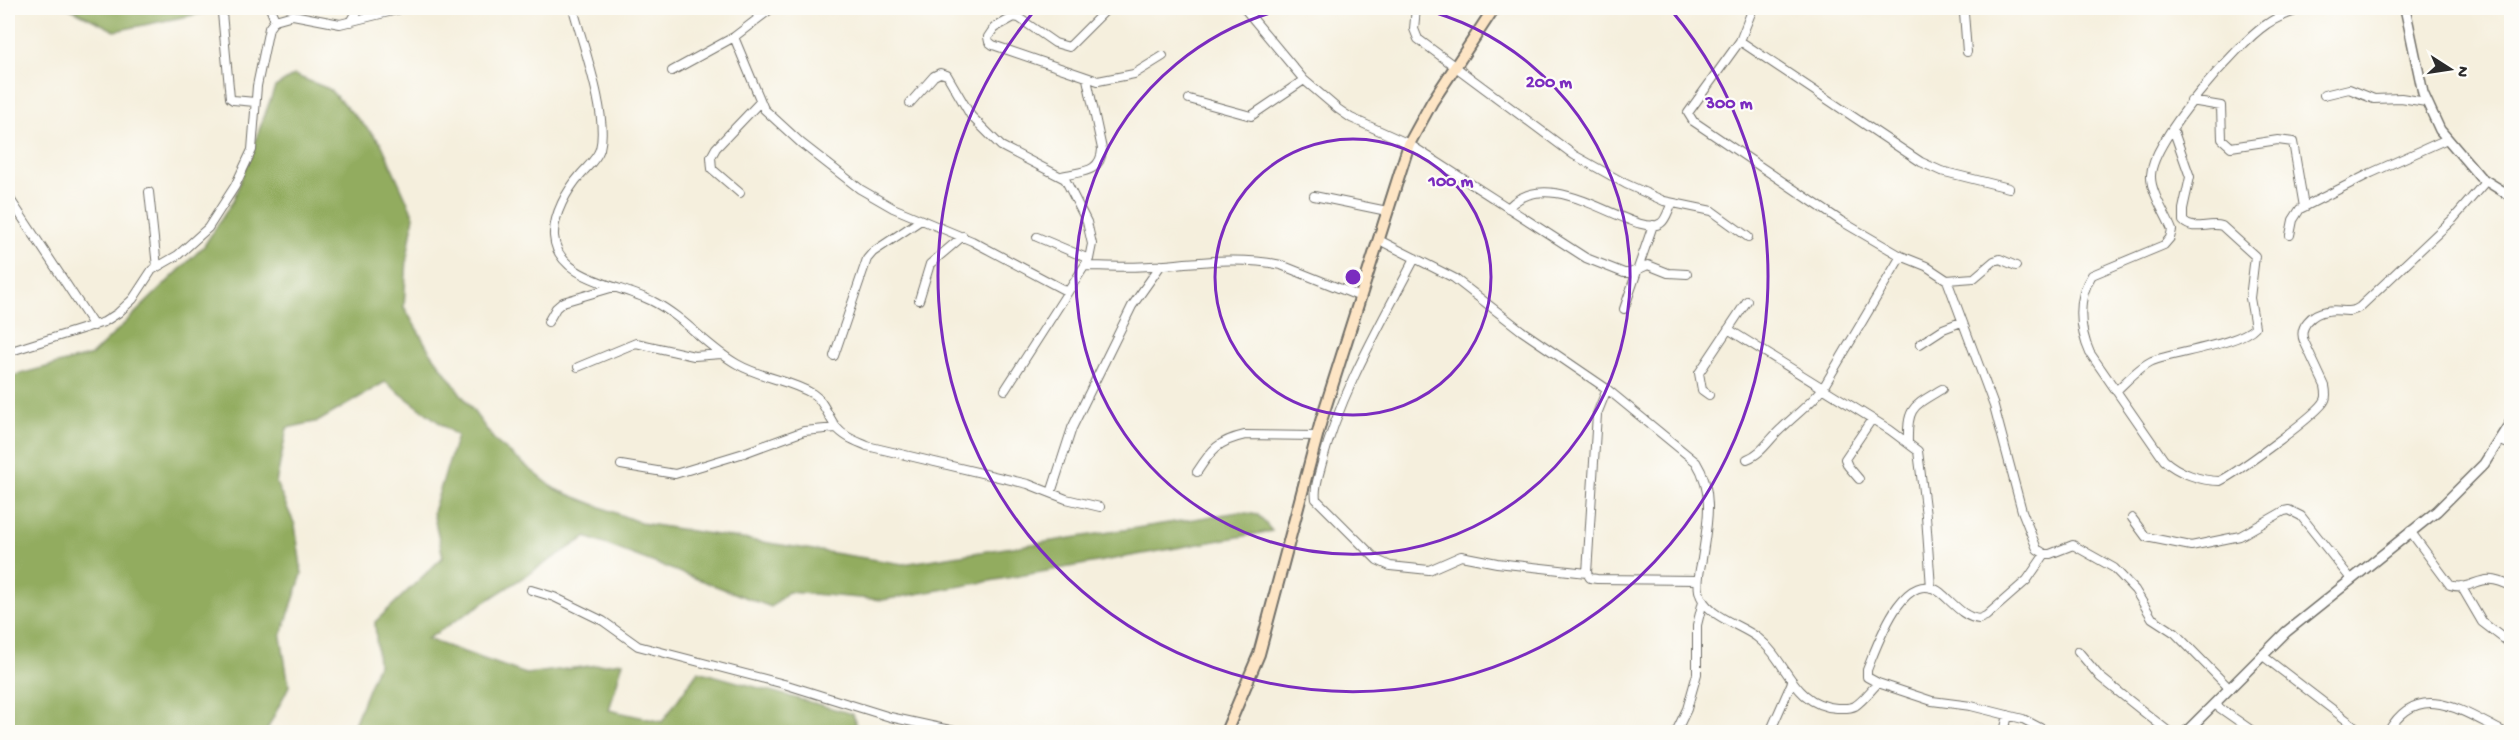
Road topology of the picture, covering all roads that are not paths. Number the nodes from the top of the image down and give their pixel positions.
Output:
1 (270, 8) edge
2 (359, 8) edge
3 (405, 8) edge
4 (573, 8) edge
5 (752, 8) edge
6 (772, 8) edge
7 (1108, 8) edge
8 (1244, 8) edge
9 (1416, 8) edge
10 (1494, 8) edge
11 (1753, 8) edge
12 (1961, 8) edge
13 (2305, 8) edge
14 (2405, 8) edge
15 (222, 13) dead end
16 (759, 17) junction
17 (275, 20) junction
18 (351, 22) junction
19 (734, 37) junction
20 (1740, 40) junction
21 (1967, 52) dead end
22 (1163, 56) dead end
23 (1455, 66) junction
24 (672, 71) dead end
25 (1087, 79) junction
26 (1304, 80) junction
27 (2324, 95) dead end
28 (1189, 99) dead end
29 (2191, 101) junction
30 (255, 102) junction
31 (760, 102) junction
32 (2426, 102) junction
33 (910, 103) dead end
34 (2173, 129) junction
35 (2446, 139) junction
36 (1409, 144) junction
37 (1062, 176) junction
38 (2486, 181) junction
39 (2009, 188) dead end
40 (148, 192) dead end
41 (740, 193) dead end
42 (8, 196) edge
43 (1314, 196) dead end
44 (2511, 197) edge
45 (1672, 203) junction
46 (2304, 207) junction
47 (1508, 208) junction
48 (1388, 211) junction
49 (921, 220) junction
50 (1653, 225) junction
51 (2290, 235) dead end
52 (963, 236) junction
53 (1037, 237) dead end
54 (1748, 237) dead end
55 (1379, 240) junction
56 (1901, 256) junction
57 (1415, 258) junction
58 (1087, 262) junction
59 (1161, 265) junction
60 (2016, 266) dead end
61 (158, 267) junction
62 (1638, 268) junction
63 (1687, 274) dead end
64 (1947, 280) junction
65 (614, 287) junction
66 (1068, 292) junction
67 (1361, 297) junction
68 (919, 300) dead end
69 (1747, 301) dead end
70 (1624, 309) dead end
71 (548, 322) dead end
72 (1961, 322) junction
73 (93, 326) junction
74 (1728, 329) junction
75 (1920, 344) dead end
76 (8, 352) edge
77 (722, 354) junction
78 (834, 356) dead end
79 (578, 367) dead end
80 (1823, 388) junction
81 (1607, 389) junction
82 (1942, 389) dead end
83 (1005, 390) dead end
84 (2116, 391) junction
85 (1709, 395) dead end
86 (1872, 419) junction
87 (2511, 420) edge
88 (836, 428) junction
89 (1317, 436) junction
90 (2499, 441) junction
91 (1908, 443) junction
92 (2511, 445) edge
93 (1747, 459) dead end
94 (621, 465) dead end
95 (1197, 472) dead end
96 (1859, 478) dead end
97 (1051, 493) junction
98 (1100, 507) dead end
99 (2132, 518) dead end
100 (2410, 531) junction
101 (2045, 554) junction
102 (1587, 573) junction
103 (2351, 579) junction
104 (1698, 580) junction
105 (2461, 586) junction
106 (2511, 587) edge
107 (1931, 588) junction
108 (531, 590) dead end
109 (1703, 601) junction
110 (2511, 645) edge
111 (2078, 651) dead end
112 (2263, 656) junction
113 (1792, 682) junction
114 (1878, 683) junction
115 (2230, 689) junction
116 (2214, 704) junction
117 (2008, 715) junction
118 (2502, 731) dead end
119 (959, 732) edge
120 (1226, 732) edge
121 (1676, 732) edge
122 (1770, 732) edge
123 (2004, 732) edge
124 (2048, 732) edge
125 (2169, 732) edge
126 (2187, 732) edge
127 (2254, 732) edge
128 (2362, 732) edge
129 (2388, 732) edge

1 - 17 street
2 - 18 street
3 - 18 street
4 - 65 street
5 - 16 street
6 - 16 street
7 - 25 street
8 - 26 street
9 - 23 street
10 - 23 main road
11 - 20 street
12 - 21 street
13 - 29 street
14 - 32 street
15 - 30 street
16 - 19 street
17 - 18 street
17 - 30 street
19 - 24 street
19 - 31 street
20 - 39 street
20 - 56 street
22 - 25 street
23 - 36 main road
23 - 45 street
25 - 37 street
26 - 28 street
26 - 36 street
27 - 32 street
29 - 34 street
29 - 46 street
30 - 61 street
31 - 41 street
31 - 49 street
32 - 35 street
33 - 37 street
34 - 84 street
34 - 84 street
35 - 38 street
35 - 46 street
36 - 47 street
36 - 48 main road
37 - 58 street
38 - 44 street
38 - 84 street
40 - 61 street
42 - 73 street
43 - 48 street
45 - 50 street
45 - 54 street
46 - 51 street
47 - 50 street
47 - 62 street
48 - 55 main road
49 - 52 street
49 - 78 street
50 - 62 street
52 - 66 street
52 - 68 street
53 - 58 street
55 - 57 street
55 - 67 main road
56 - 64 street
56 - 80 street
57 - 81 street
57 - 102 street
58 - 59 street
58 - 66 street
59 - 67 street
59 - 97 street
60 - 64 street
61 - 73 street
62 - 63 street
62 - 70 street
64 - 72 street
65 - 71 street
65 - 77 street
66 - 83 street
67 - 89 main road
69 - 74 street
72 - 75 street
72 - 101 street
73 - 76 street
74 - 80 street
74 - 85 street
77 - 79 street
77 - 88 street
80 - 86 street
80 - 93 street
81 - 102 street
81 - 104 street
82 - 91 street
86 - 91 street
86 - 96 street
87 - 90 street
88 - 94 street
88 - 97 street
89 - 95 street
89 - 120 main road
90 - 92 street
90 - 100 street
91 - 107 street
97 - 98 street
99 - 103 street
100 - 103 street
100 - 105 street
101 - 107 street
101 - 115 street
102 - 104 street
103 - 112 street
104 - 109 street
105 - 106 street
105 - 110 street
107 - 114 street
108 - 119 street
109 - 113 street
109 - 121 street
111 - 125 street
112 - 115 street
112 - 128 street
113 - 114 street
113 - 122 street
114 - 117 street
115 - 116 street
116 - 126 street
116 - 127 street
117 - 123 street
117 - 124 street
118 - 129 street

